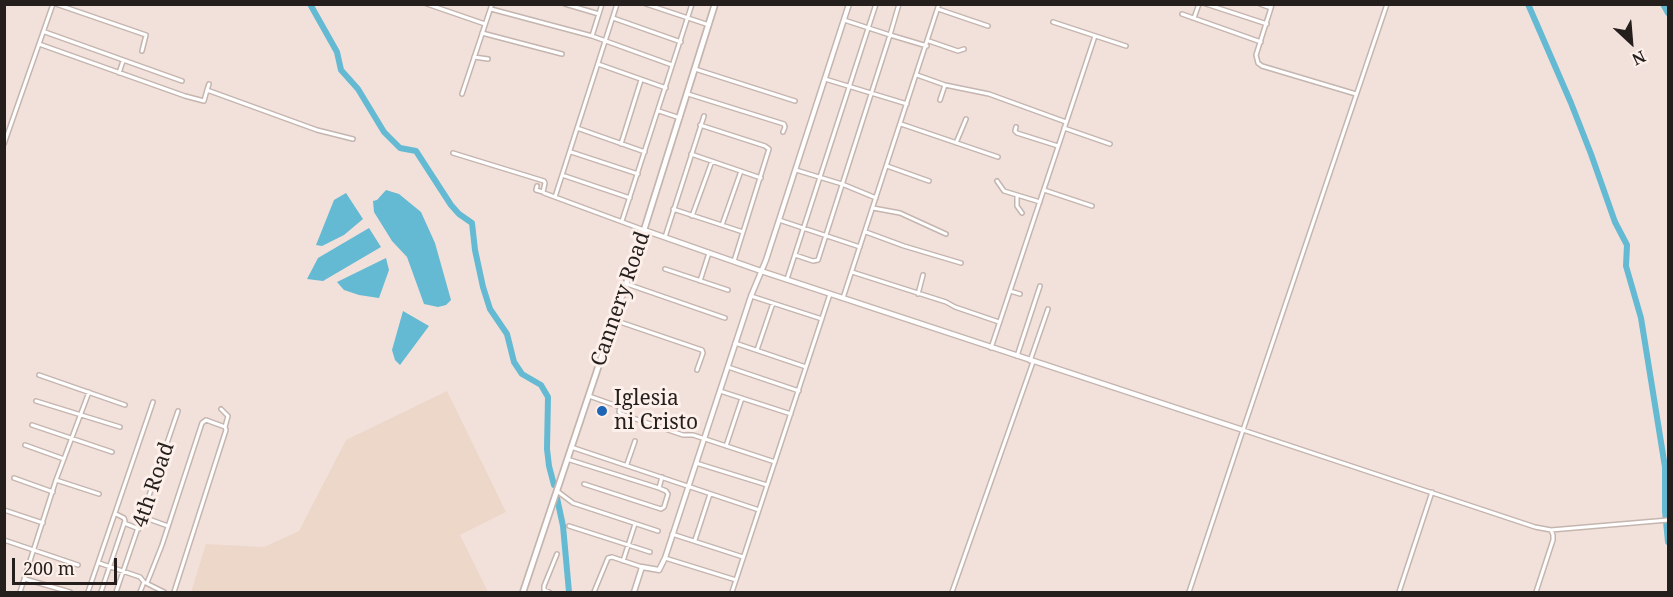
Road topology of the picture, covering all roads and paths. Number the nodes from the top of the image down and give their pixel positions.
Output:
1 (55, 4) edge
2 (427, 4) edge
3 (565, 4) edge
4 (602, 4) edge
5 (617, 4) edge
6 (646, 4) edge
7 (692, 4) edge
8 (715, 4) edge
9 (849, 4) edge
10 (876, 4) edge
11 (900, 4) edge
12 (1199, 4) edge
13 (1206, 4) edge
14 (1260, 4) edge
15 (1387, 4) edge
16 (1272, 6) edge
17 (492, 7) edge
18 (939, 7) edge
19 (599, 14) junction
20 (1182, 14) dead end
21 (613, 18) junction
22 (1194, 18) junction
23 (688, 20) junction
24 (843, 20) junction
25 (1053, 22) dead end
26 (485, 24) junction
27 (1267, 24) junction
28 (709, 26) junction
29 (988, 26) dead end
30 (868, 28) junction
31 (45, 32) junction
32 (482, 33) junction
33 (890, 35) junction
34 (592, 36) junction
35 (1095, 36) junction
36 (606, 41) junction
37 (929, 41) junction
38 (681, 42) junction
39 (1261, 42) junction
40 (39, 44) junction
41 (927, 46) junction
42 (1126, 46) dead end
43 (964, 49) dead end
44 (142, 51) dead end
45 (562, 54) dead end
46 (474, 57) junction
47 (488, 59) dead end
48 (123, 61) junction
49 (598, 64) junction
50 (673, 65) junction
51 (695, 69) junction
52 (119, 73) junction
53 (917, 75) junction
54 (825, 79) junction
55 (641, 80) junction
56 (182, 81) dead end
57 (209, 84) dead end
58 (945, 85) junction
59 (849, 87) junction
60 (666, 88) junction
61 (207, 90) junction
62 (688, 93) junction
63 (462, 94) dead end
64 (871, 94) junction
65 (1356, 94) junction
66 (940, 100) dead end
67 (795, 101) dead end
68 (907, 104) junction
69 (659, 111) junction
70 (704, 116) dead end
71 (680, 118) junction
72 (966, 118) dead end
73 (1066, 122) junction
74 (901, 124) junction
75 (700, 125) junction
76 (1016, 127) dead end
77 (577, 128) junction
78 (1064, 128) junction
79 (783, 132) dead end
80 (353, 139) dead end
81 (956, 143) junction
82 (4, 144) edge
83 (621, 144) junction
84 (1110, 144) dead end
85 (1058, 146) junction
86 (570, 152) junction
87 (645, 152) junction
88 (453, 153) dead end
89 (691, 154) junction
90 (998, 157) dead end
91 (712, 161) junction
92 (887, 166) junction
93 (796, 170) junction
94 (741, 171) junction
95 (638, 174) junction
96 (562, 175) junction
97 (761, 178) junction
98 (820, 178) junction
99 (929, 181) dead end
100 (997, 181) dead end
101 (842, 184) junction
102 (537, 186) dead end
103 (1044, 190) junction
104 (543, 192) junction
105 (1017, 195) junction
106 (555, 198) junction
107 (630, 198) junction
108 (876, 198) junction
109 (1040, 202) junction
110 (1092, 206) dead end
111 (873, 208) junction
112 (674, 209) junction
113 (1022, 213) dead end
114 (692, 216) junction
115 (779, 220) junction
116 (622, 221) junction
117 (723, 225) junction
118 (802, 229) junction
119 (644, 230) junction
120 (743, 232) junction
121 (866, 232) junction
122 (946, 234) dead end
123 (825, 236) junction
124 (665, 237) junction
125 (861, 247) junction
126 (710, 253) junction
127 (795, 255) junction
128 (734, 261) junction
129 (961, 264) dead end
130 (665, 269) dead end
131 (761, 272) junction
132 (852, 272) junction
133 (923, 275) dead end
134 (787, 280) junction
135 (700, 281) junction
136 (627, 284) junction
137 (1041, 286) dead end
138 (728, 290) dead end
139 (1010, 291) junction
140 (830, 294) junction
141 (918, 294) junction
142 (1020, 294) dead end
143 (750, 296) junction
144 (843, 298) junction
145 (773, 303) junction
146 (1048, 309) dead end
147 (725, 318) dead end
148 (822, 319) junction
149 (615, 320) junction
150 (999, 322) junction
151 (735, 343) junction
152 (991, 348) junction
153 (757, 350) junction
154 (1017, 356) junction
155 (1031, 361) junction
156 (728, 367) junction
157 (806, 367) junction
158 (697, 370) dead end
159 (39, 375) dead end
160 (720, 391) junction
161 (799, 391) junction
162 (89, 392) junction
163 (588, 396) junction
164 (742, 398) junction
165 (36, 401) dead end
166 (153, 402) dead end
167 (125, 405) dead end
168 (221, 409) dead end
169 (178, 411) dead end
170 (791, 414) junction
171 (81, 415) junction
172 (32, 425) dead end
173 (120, 427) dead end
174 (225, 427) junction
175 (1243, 430) junction
176 (704, 438) junction
177 (71, 439) junction
178 (635, 441) dead end
179 (25, 445) dead end
180 (726, 446) junction
181 (571, 447) junction
182 (112, 452) dead end
183 (64, 459) junction
184 (567, 459) junction
185 (775, 462) junction
186 (696, 463) junction
187 (627, 465) junction
188 (662, 476) junction
189 (14, 478) dead end
190 (56, 480) junction
191 (584, 484) dead end
192 (767, 485) junction
193 (688, 486) junction
194 (659, 488) junction
195 (557, 491) junction
196 (53, 492) junction
197 (1432, 492) junction
198 (99, 494) dead end
199 (711, 494) junction
200 (4, 510) edge
201 (759, 510) junction
202 (116, 514) junction
203 (143, 517) junction
204 (1668, 520) edge
205 (124, 521) junction
206 (43, 523) junction
207 (635, 524) junction
208 (168, 526) junction
209 (569, 526) dead end
210 (139, 529) junction
211 (1551, 530) junction
212 (658, 531) dead end
213 (672, 534) junction
214 (4, 540) edge
215 (694, 541) junction
216 (628, 545) junction
217 (35, 550) junction
218 (650, 552) dead end
219 (557, 554) dead end
220 (743, 557) junction
221 (665, 558) junction
222 (623, 561) junction
223 (99, 563) junction
224 (78, 565) dead end
225 (110, 567) junction
226 (642, 567) junction
227 (124, 572) junction
228 (25, 579) junction
229 (736, 580) junction
230 (145, 583) junction
231 (20, 592) edge
232 (70, 592) edge
233 (88, 592) edge
234 (101, 592) edge
235 (116, 592) edge
236 (140, 592) edge
237 (162, 592) edge
238 (174, 592) edge
239 (523, 592) edge
240 (549, 592) edge
241 (594, 592) edge
242 (634, 592) edge
243 (732, 592) edge
244 (952, 592) edge
245 (1190, 592) edge
246 (1400, 592) edge
247 (1536, 592) edge

1 - 31 street
1 - 44 street
2 - 26 street
3 - 19 street
4 - 19 street
5 - 21 street
6 - 23 street
7 - 23 street
8 - 28 main road, Cannery Road
9 - 24 street
10 - 30 street
11 - 33 street
12 - 22 street
13 - 27 street
14 - 16 street
15 - 65 street
16 - 27 street
17 - 26 street
17 - 34 street
18 - 29 street
18 - 37 street
19 - 34 street
20 - 22 street
21 - 36 street
21 - 38 street
22 - 39 street
23 - 28 street
23 - 38 street
24 - 30 street
24 - 54 street
25 - 35 street
26 - 32 street
27 - 39 street
28 - 51 main road, Cannery Road
30 - 33 street
30 - 59 street
31 - 40 street
31 - 48 street
32 - 45 street
32 - 46 street
33 - 41 street
33 - 64 street
34 - 36 street
35 - 42 street
35 - 73 street
36 - 49 street
36 - 50 street
37 - 41 street
37 - 43 street
38 - 50 street
39 - 65 street
40 - 52 street
40 - 82 street
41 - 53 street
46 - 47 street
46 - 63 street
48 - 52 street
48 - 56 street
49 - 55 street
49 - 77 street
50 - 60 street
51 - 62 main road, Cannery Road
51 - 67 street
52 - 61 street
53 - 58 street
53 - 68 street
54 - 59 street
54 - 93 street
55 - 60 street
55 - 83 street
57 - 61 street
58 - 66 street
58 - 73 street
59 - 64 street
59 - 98 street
60 - 69 street
61 - 80 street
62 - 71 main road, Cannery Road
62 - 79 street
64 - 68 street
64 - 101 street
65 - 175 street
68 - 74 street
69 - 71 street
69 - 87 street
70 - 75 street
71 - 119 main road, Cannery Road
72 - 81 street
73 - 78 street
74 - 81 street
74 - 92 street
75 - 89 street
75 - 97 street
76 - 85 street
77 - 83 street
77 - 86 street
78 - 84 street
78 - 85 street
81 - 90 street
83 - 87 street
85 - 103 street
86 - 95 street
86 - 96 street
87 - 95 street
88 - 104 street
89 - 91 street
89 - 112 street
91 - 94 street
91 - 114 street
92 - 99 street
92 - 108 street
93 - 98 street
93 - 115 street
94 - 97 street
94 - 117 street
95 - 107 street
96 - 106 street
96 - 107 street
97 - 120 street
98 - 101 street
98 - 118 street
100 - 105 street
101 - 108 street
101 - 123 street
102 - 104 street
103 - 109 street
103 - 110 street
104 - 106 street
105 - 109 street
105 - 113 street
106 - 116 street
107 - 116 street
108 - 111 street
109 - 139 street
111 - 121 street
111 - 122 street
112 - 114 street
112 - 124 street
114 - 117 street
115 - 118 street
115 - 131 street
116 - 119 street
117 - 120 street
118 - 123 street
118 - 127 street
119 - 124 street
119 - 136 main road, Cannery Road
120 - 128 street
121 - 125 street
121 - 129 street
123 - 125 street
123 - 127 street
124 - 126 street
125 - 132 street
126 - 128 street
126 - 135 street
127 - 134 street
128 - 131 street
130 - 135 street
131 - 134 street
131 - 143 street
132 - 141 street
132 - 144 street
133 - 141 street
134 - 140 street
135 - 138 street
136 - 147 street
136 - 149 main road, Cannery Road
137 - 154 street
139 - 142 street
139 - 150 street
140 - 144 street
140 - 148 street
141 - 150 street
143 - 145 street
143 - 151 street
144 - 152 street
145 - 148 street
145 - 153 street
146 - 155 street
148 - 157 street
149 - 158 street
149 - 163 main road, Cannery Road
150 - 152 street
151 - 153 street
151 - 156 street
152 - 154 street
153 - 157 street
154 - 155 street
155 - 175 street
155 - 244 street
156 - 160 street
156 - 161 street
157 - 161 street
159 - 162 street
160 - 164 street
160 - 176 street
161 - 170 street
162 - 167 street
162 - 171 street
163 - 176 street
163 - 181 main road, Cannery Road
164 - 170 street
164 - 180 street
165 - 171 street
166 - 202 street
168 - 174 street
169 - 203 street, 4th Road
170 - 185 street
171 - 173 street
171 - 177 street
172 - 177 street
174 - 208 street
174 - 238 street
175 - 197 street
175 - 245 street
176 - 180 street
176 - 186 street
177 - 182 street
177 - 183 street
178 - 187 street
179 - 183 street
180 - 185 street
181 - 184 main road, Cannery Road
181 - 187 street
183 - 190 street
184 - 194 street
184 - 195 main road, Cannery Road
185 - 192 street
186 - 192 street
186 - 193 street
187 - 188 street
188 - 193 street
188 - 194 street
189 - 196 street
190 - 196 street
190 - 198 street
191 - 194 street
192 - 201 street
193 - 199 street
193 - 213 street
195 - 207 street
195 - 239 main road, Cannery Road
196 - 206 street
197 - 211 street
197 - 246 street
199 - 201 street
199 - 215 street
200 - 206 street
201 - 220 street
202 - 205 street
202 - 223 street
203 - 208 street
203 - 210 street, 4th Road
204 - 211 street
205 - 210 street
205 - 225 street
206 - 217 street
207 - 212 street
207 - 216 street
208 - 230 street
209 - 216 street
210 - 227 street, 4th Road
211 - 247 street
213 - 215 street
213 - 221 street
214 - 217 street
215 - 220 street
216 - 218 street
216 - 222 street
217 - 224 street
217 - 228 street
219 - 240 street
220 - 229 street
221 - 226 street
221 - 229 street
222 - 226 street
222 - 241 street
223 - 225 street
223 - 233 street
225 - 227 street
225 - 234 street
226 - 242 street
227 - 230 street
227 - 235 street, 4th Road
228 - 231 street
228 - 232 street
229 - 243 street
230 - 236 street
230 - 237 street

